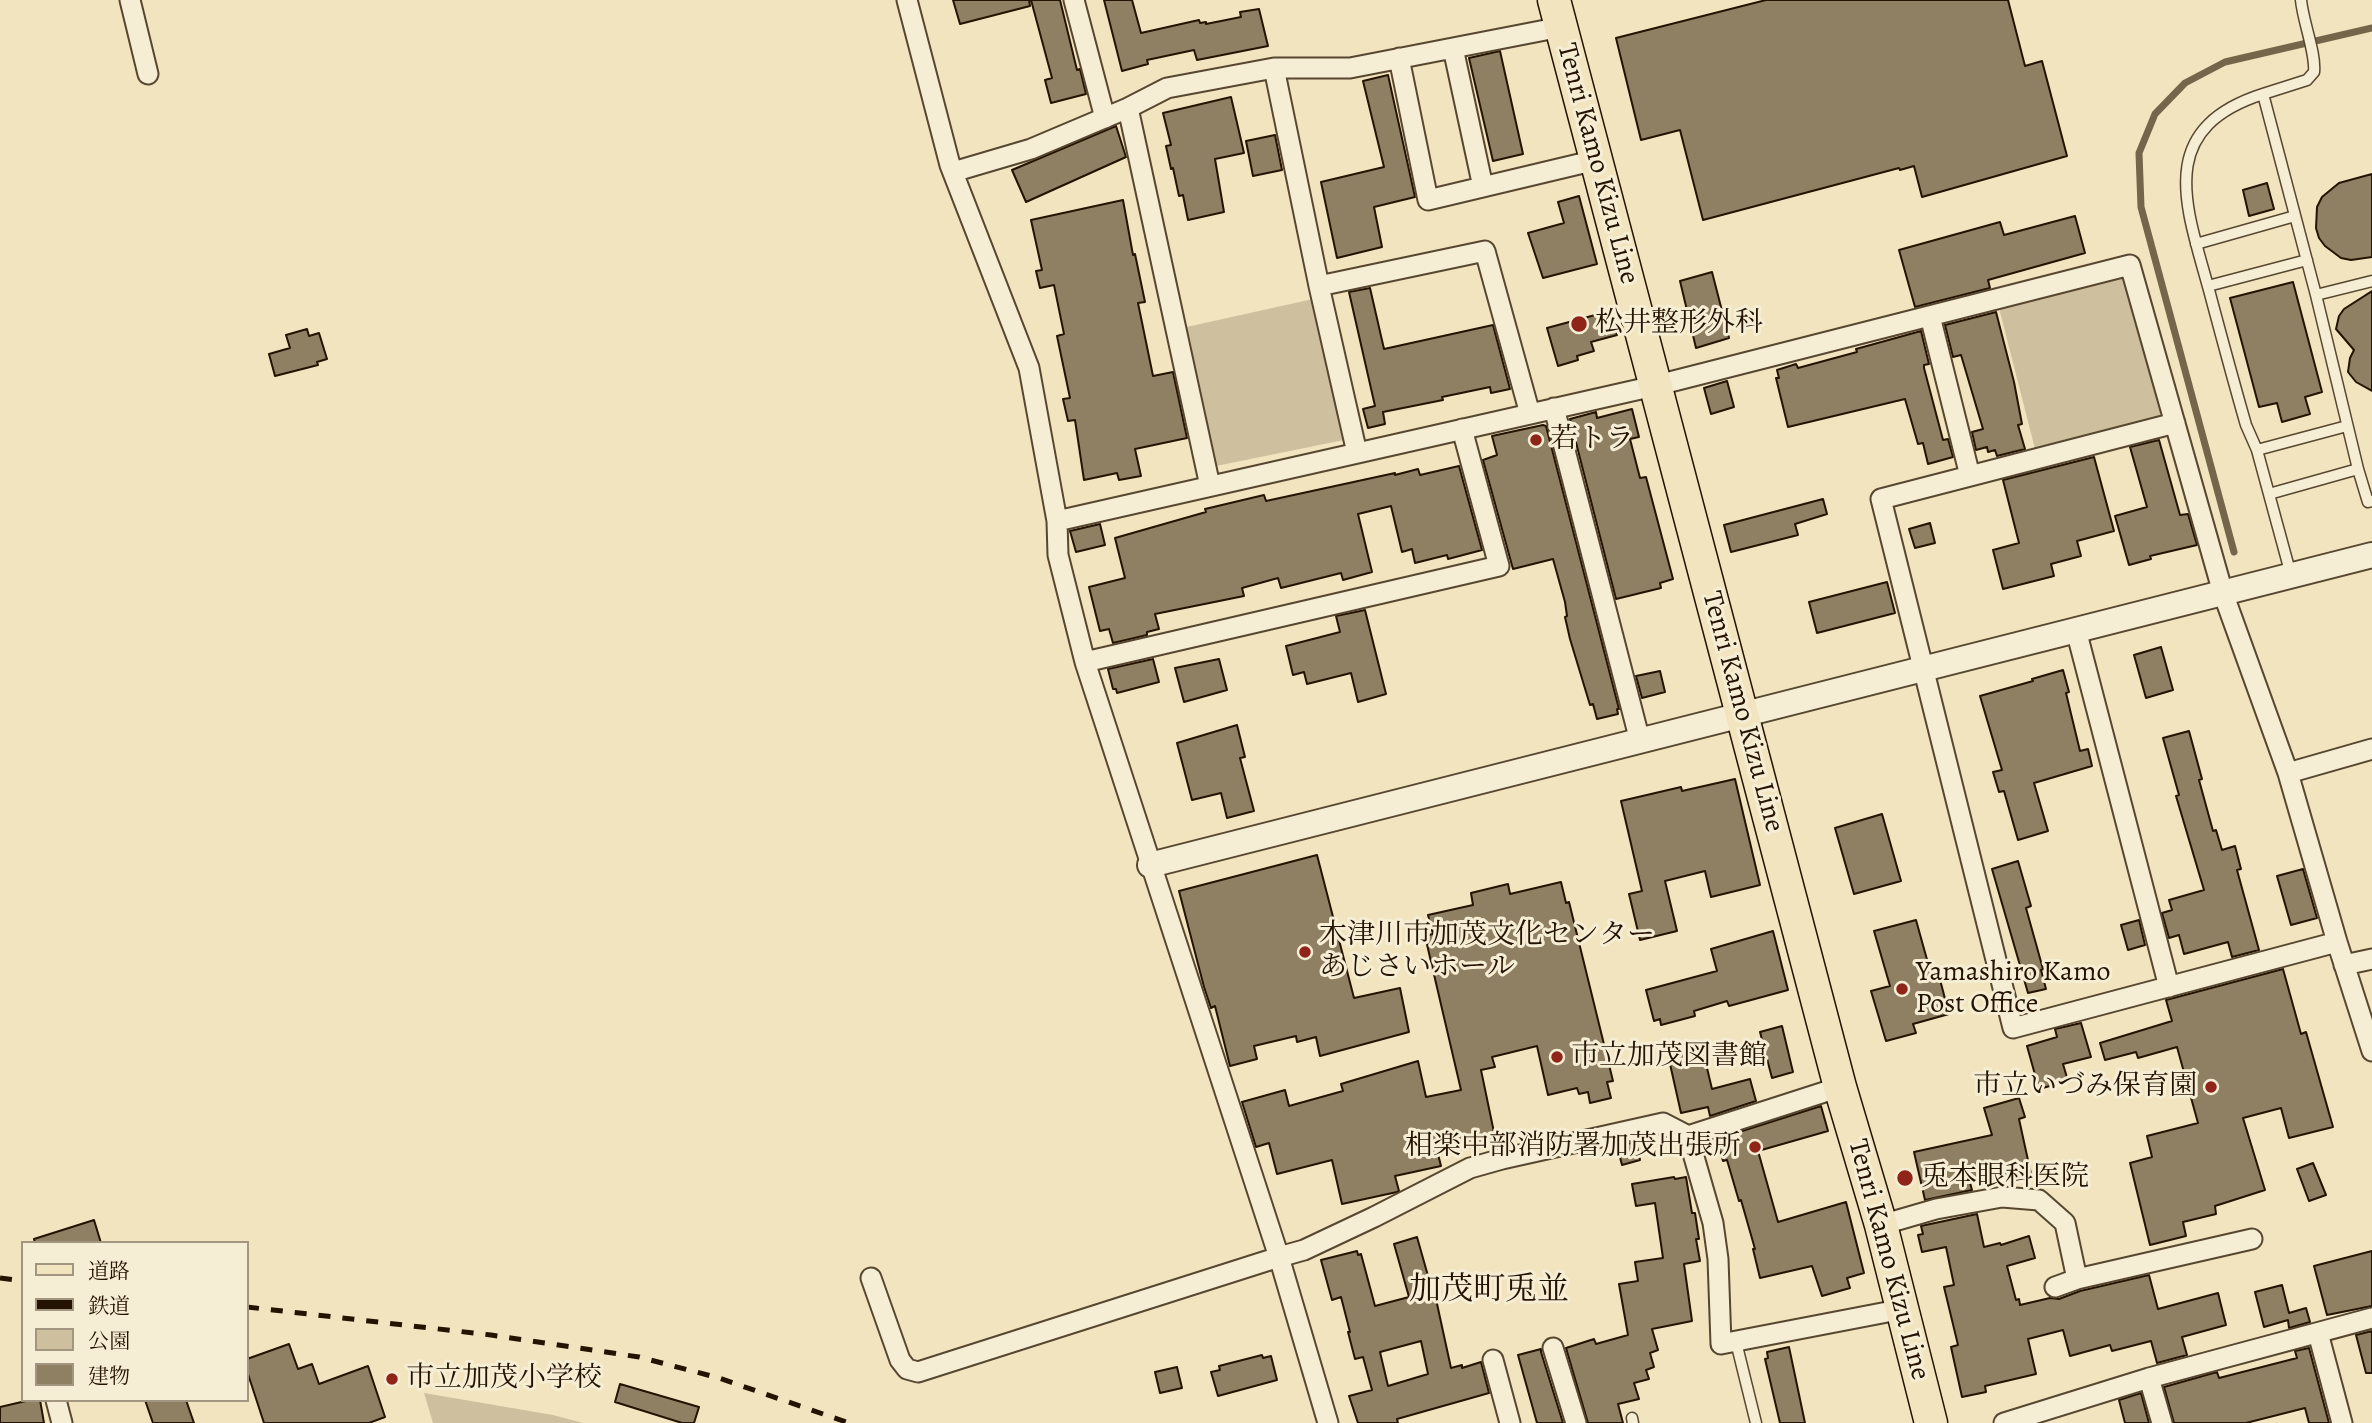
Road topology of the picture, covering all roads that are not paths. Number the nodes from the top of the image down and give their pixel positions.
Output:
1 (130, 0) edge
2 (907, 0) edge
3 (1074, 0) edge
4 (2301, 0) edge
5 (1558, 14) edge
6 (1453, 48) junction
7 (1399, 58) junction
8 (1274, 68) junction
9 (148, 74) dead end
10 (2263, 94) junction
11 (1128, 108) junction
12 (1105, 118) junction
13 (1596, 160) junction
14 (953, 172) junction
15 (1483, 187) junction
16 (2295, 216) junction
17 (2196, 244) junction
18 (2307, 260) junction
19 (2372, 281) edge
20 (1319, 286) junction
21 (2208, 286) junction
22 (2316, 295) junction
23 (1930, 316) junction
24 (1654, 386) junction
25 (1554, 408) junction
26 (1530, 414) junction
27 (2175, 423) junction
28 (2347, 426) junction
29 (1462, 429) junction
30 (2257, 450) junction
31 (1357, 453) junction
32 (2358, 469) junction
33 (1970, 476) junction
34 (1210, 486) junction
35 (2269, 494) junction
36 (2372, 501) edge
37 (1057, 520) junction
38 (2372, 555) edge
39 (2291, 576) junction
40 (2223, 593) junction
41 (2076, 630) junction
42 (1085, 662) junction
43 (1924, 668) junction
44 (1744, 715) junction
45 (1640, 741) junction
46 (2372, 749) edge
47 (2288, 773) junction
48 (1150, 865) junction
49 (2337, 942) junction
50 (2372, 959) edge
51 (2344, 965) junction
52 (2169, 987) junction
53 (2372, 1051) edge
54 (1840, 1087) junction
55 (1688, 1136) junction
56 (1881, 1225) junction
57 (2252, 1239) dead end
58 (1279, 1257) junction
59 (871, 1278) dead end
60 (2077, 1279) junction
61 (2055, 1287) dead end
62 (1903, 1309) junction
63 (2372, 1318) edge
64 (2318, 1333) junction
65 (1737, 1342) junction
66 (1553, 1348) dead end
67 (1493, 1360) dead end
68 (2149, 1378) junction
69 (57, 1402) edge
70 (62, 1423) edge
71 (1328, 1423) edge
72 (1510, 1423) edge
73 (1576, 1423) edge
74 (1756, 1423) edge
75 (1931, 1423) edge
76 (2004, 1423) edge
77 (2162, 1423) edge
78 (2342, 1423) edge

1 - 9 street
2 - 14 street
3 - 12 street
4 - 10 lane
5 - 6 street
5 - 13 main road, Tenri Kamo Kizu Line
6 - 7 street
6 - 15 street
7 - 8 street
7 - 15 street
8 - 11 street
8 - 20 street
10 - 16 lane
10 - 17 lane
11 - 12 street
11 - 34 street
12 - 14 street
13 - 15 street
13 - 24 main road, Tenri Kamo Kizu Line
14 - 37 street
16 - 17 lane
16 - 18 lane
17 - 21 lane
18 - 21 lane
18 - 22 lane
19 - 22 lane
20 - 26 street
20 - 31 street
21 - 30 lane
22 - 28 lane
23 - 24 street
23 - 27 street
23 - 33 street
24 - 25 street
24 - 44 main road, Tenri Kamo Kizu Line
25 - 26 street
25 - 45 street
26 - 29 street
27 - 33 street
27 - 40 street
28 - 30 lane
28 - 32 lane
29 - 31 street
29 - 42 street
30 - 35 lane
31 - 34 street
32 - 35 lane
32 - 36 lane
33 - 43 street
34 - 37 street
35 - 39 lane
37 - 42 street
38 - 39 street
39 - 40 street
40 - 41 street
40 - 47 street
41 - 43 street
41 - 52 street
42 - 48 street
43 - 44 street
43 - 52 street
44 - 45 street
44 - 54 main road, Tenri Kamo Kizu Line
45 - 48 street
46 - 47 street
47 - 49 street
48 - 58 street
49 - 51 street
49 - 52 street
50 - 51 street
51 - 53 street
54 - 55 street
54 - 56 main road, Tenri Kamo Kizu Line
55 - 58 street
55 - 65 street
56 - 60 street
56 - 62 main road, Tenri Kamo Kizu Line
57 - 60 street
58 - 59 street
58 - 71 street
60 - 61 street
62 - 65 street
62 - 75 main road, Tenri Kamo Kizu Line
63 - 64 street
64 - 68 street
64 - 78 street
65 - 74 lane
66 - 73 street
67 - 72 street
68 - 76 street
68 - 77 street
69 - 70 street

